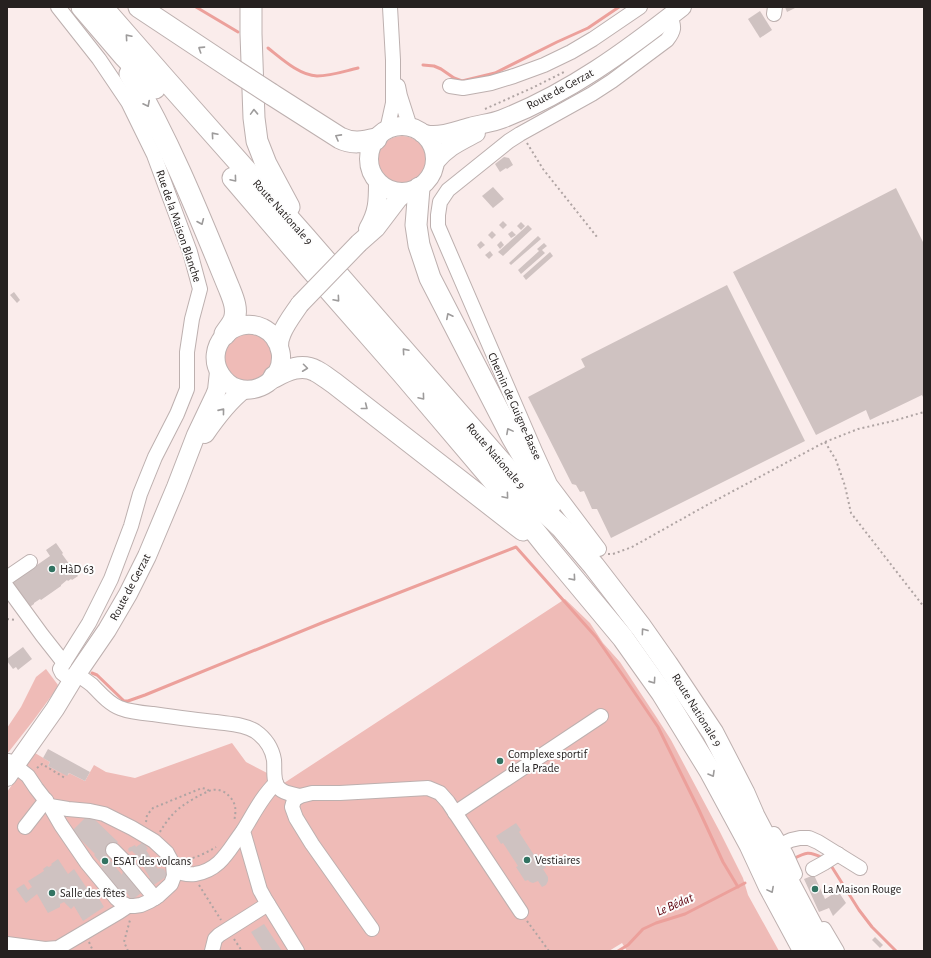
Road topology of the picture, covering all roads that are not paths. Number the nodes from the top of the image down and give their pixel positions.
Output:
1 (58, 7) edge
2 (82, 7) edge
3 (102, 7) edge
4 (139, 7) edge
5 (251, 7) edge
6 (390, 7) edge
7 (640, 7) edge
8 (676, 12) edge
9 (124, 56) junction
10 (393, 60) junction
11 (450, 86) dead end
12 (501, 119) junction
13 (416, 130) junction
14 (381, 134) junction
15 (435, 162) junction
16 (378, 182) junction
17 (412, 190) junction
18 (305, 237) junction
19 (359, 243) junction
20 (300, 304) junction
21 (258, 326) junction
22 (225, 334) junction
23 (279, 345) junction
24 (219, 372) junction
25 (274, 377) junction
26 (243, 390) junction
27 (176, 487) junction
28 (562, 527) junction
29 (548, 548) junction
30 (598, 549) road end
31 (30, 562) dead end
32 (7, 578) edge
33 (7, 587) edge
34 (71, 672) junction
35 (601, 716) dead end
36 (13, 768) edge
37 (276, 783) junction
38 (744, 793) junction
39 (300, 796) junction
40 (48, 803) junction
41 (455, 813) junction
42 (25, 827) dead end
43 (237, 829) junction
44 (780, 845) junction
45 (113, 850) dead end
46 (173, 866) junction
47 (860, 868) dead end
48 (155, 898) junction
49 (268, 904) junction
50 (128, 906) junction
51 (521, 912) road end
52 (372, 929) dead end
53 (7, 944) edge
54 (57, 949) edge
55 (212, 951) edge
56 (297, 951) edge
57 (804, 951) edge
58 (825, 951) edge
59 (837, 951) edge

1 - 34 street, Rue de la Maison Blanche
2 - 9 highway, Route Nationale 9
18 -> 3 highway, Route Nationale 9
14 -> 4 highway, bridge
18 -> 5 highway
6 - 10 street
7 - 11 street
8 - 12 main road, Route de Gerzat
8 - 30 street, Chemin de Guigne-Basse
9 -> 22 highway
9 -> 29 highway, Route Nationale 9
10 - 13 street
10 - 14 street
12 - 13 main road, Route de Gerzat
12 - 15 main road
13 - 14 main road
13 - 15 main road
14 - 16 main road
15 - 17 main road
16 - 17 main road
16 - 19 main road
17 - 19 main road
28 -> 17 highway
28 -> 18 highway, Route Nationale 9
19 - 20 main road, bridge
20 - 21 main road
20 - 23 main road
21 - 22 main road
21 - 23 main road
22 - 24 main road
23 - 25 main road
24 - 26 main road
24 - 27 main road, Route de Gerzat
25 - 26 main road
25 -> 29 highway
27 -> 26 main road, Route de Gerzat
27 - 34 main road, Route de Gerzat
38 -> 28 highway, Route Nationale 9
29 -> 57 highway, Route Nationale 9
31 - 32 street
33 - 34 street
34 - 36 main road, Route de Gerzat
34 - 37 street
35 - 41 street
36 - 40 street
37 - 39 street
37 - 43 street
38 - 44 street
38 - 58 highway, Route Nationale 9
39 - 41 street
39 - 52 street
40 - 42 street
40 - 46 street
40 - 50 street
41 - 51 street
43 - 46 street
43 - 49 street
44 - 47 street
44 - 59 street
45 - 48 street
46 - 48 street
48 - 50 street
49 - 55 street
49 - 56 street
50 - 54 street
53 - 54 street

